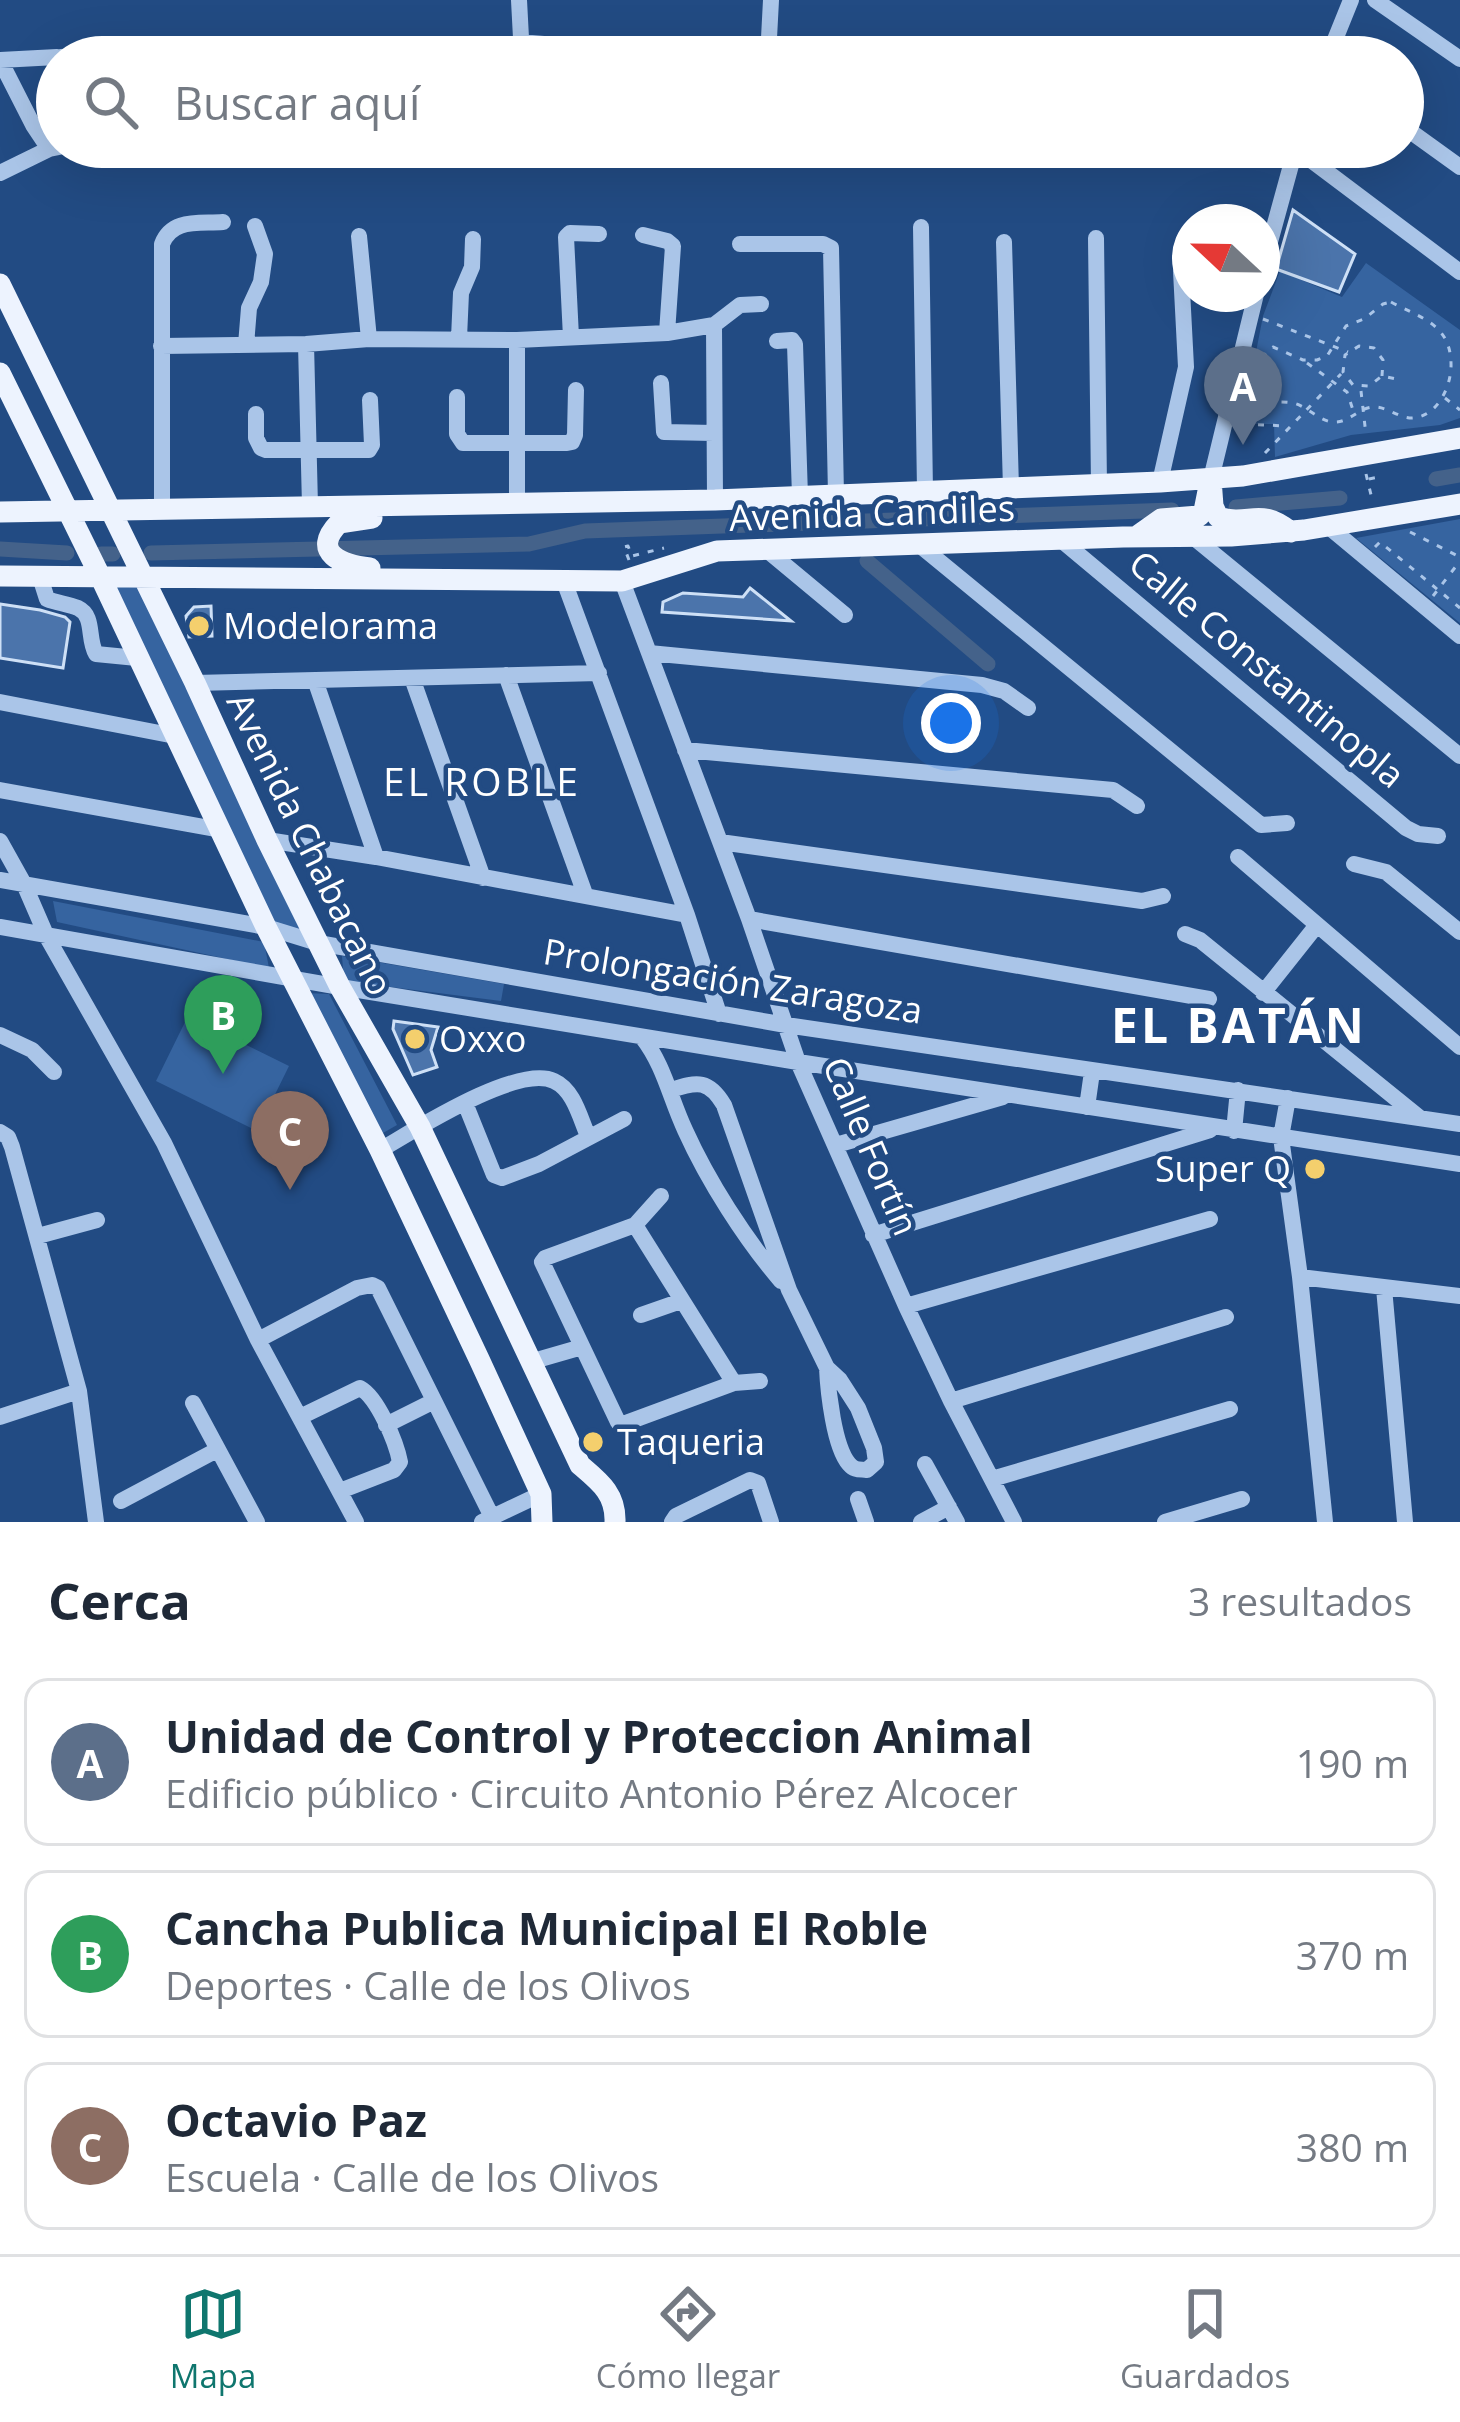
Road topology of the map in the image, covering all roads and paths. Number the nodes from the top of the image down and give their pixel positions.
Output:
1 (519, 0) edge
2 (771, 0) edge
3 (1351, 0) edge
4 (1375, 0) edge
5 (520, 36) edge
6 (769, 36) edge
7 (1336, 36) edge
8 (36, 58) edge
9 (1460, 59) edge
10 (0, 60) edge
11 (36, 128) edge
12 (1424, 141) edge
13 (36, 156) edge
14 (1460, 166) edge
15 (1290, 168) edge
16 (1324, 168) edge
17 (0, 173) edge
18 (1280, 205) edge
19 (224, 222) dead end
20 (255, 226) dead end
21 (921, 227) dead end
22 (599, 234) dead end
23 (643, 235) dead end
24 (359, 236) dead end
25 (1096, 238) dead end
26 (472, 239) dead end
27 (1004, 242) dead end
28 (740, 244) dead end
29 (1460, 272) edge
30 (0, 284) edge
31 (761, 304) dead end
32 (1183, 312) edge
33 (1375, 312) junction
34 (1250, 314) joint
35 (1382, 319) dead end
36 (714, 325) junction
37 (667, 333) junction
38 (571, 337) junction
39 (459, 338) junction
40 (369, 339) junction
41 (517, 340) junction
42 (778, 341) dead end
43 (306, 344) junction
44 (246, 345) junction
45 (161, 346) junction
46 (1335, 346) junction
47 (1348, 352) junction
48 (1303, 361) junction
49 (1342, 372) junction
50 (0, 374) edge
51 (1382, 376) junction
52 (1401, 380) dead end
53 (1333, 382) junction
54 (661, 383) dead end
55 (1438, 386) dead end
56 (1361, 388) junction
57 (1447, 388) junction
58 (576, 390) dead end
59 (457, 397) dead end
60 (1443, 397) junction
61 (370, 400) dead end
62 (1308, 408) junction
63 (1363, 409) junction
64 (1460, 410) edge
65 (1353, 412) junction
66 (256, 414) dead end
67 (1223, 424) junction
68 (1292, 426) junction
69 (714, 433) junction
70 (1460, 438) edge
71 (516, 444) junction
72 (310, 449) junction
73 (1367, 469) junction
74 (1243, 476) junction
75 (1379, 477) dead end
76 (1211, 479) junction
77 (1160, 482) junction
78 (1099, 484) junction
79 (1011, 488) junction
80 (926, 491) junction
81 (836, 495) junction
82 (800, 496) junction
83 (715, 500) junction
84 (517, 503) junction
85 (1460, 504) edge
86 (417, 505) junction
87 (310, 506) junction
88 (67, 510) junction
89 (111, 510) junction
90 (162, 510) junction
91 (1377, 511) junction
92 (0, 512) edge
93 (1329, 527) junction
94 (1291, 532) junction
95 (1192, 536) junction
96 (1137, 537) junction
97 (1060, 539) junction
98 (917, 544) junction
99 (672, 546) dead end
100 (768, 551) junction
101 (1366, 558) junction
102 (1460, 559) edge
103 (626, 570) junction
104 (0, 576) edge
105 (1448, 576) junction
106 (40, 577) junction
107 (100, 578) junction
108 (145, 578) junction
109 (420, 580) junction
110 (564, 581) junction
111 (1460, 582) edge
112 (1438, 590) junction
113 (1425, 606) junction
114 (1460, 608) edge
115 (845, 615) dead end
116 (1460, 636) edge
117 (649, 653) junction
118 (137, 658) junction
119 (599, 673) junction
120 (506, 675) junction
121 (412, 677) junction
122 (314, 680) junction
123 (195, 683) junction
124 (0, 702) edge
125 (1028, 708) dead end
126 (175, 736) junction
127 (686, 750) junction
128 (1460, 756) edge
129 (0, 790) edge
130 (1137, 806) dead end
131 (1287, 823) dead end
132 (221, 830) junction
133 (1438, 836) dead end
134 (0, 841) edge
135 (267, 841) junction
136 (719, 842) junction
137 (376, 857) junction
138 (1238, 857) dead end
139 (1354, 864) dead end
140 (483, 878) junction
141 (0, 880) edge
142 (24, 884) junction
143 (585, 894) junction
144 (1163, 896) dead end
145 (687, 915) junction
146 (749, 919) junction
147 (1317, 925) junction
148 (266, 927) junction
149 (0, 928) edge
150 (1460, 932) edge
151 (1185, 934) dead end
152 (47, 937) junction
153 (318, 943) junction
154 (291, 979) junction
155 (340, 987) junction
156 (1264, 993) junction
157 (1209, 999) dead end
158 (719, 1014) junction
159 (786, 1025) junction
160 (0, 1035) edge
161 (642, 1036) junction
162 (1460, 1047) edge
163 (798, 1062) junction
164 (54, 1072) dead end
165 (1092, 1072) junction
166 (671, 1090) junction
167 (1238, 1090) junction
168 (1010, 1095) junction
169 (1288, 1098) junction
170 (465, 1103) junction
171 (1088, 1107) junction
172 (624, 1119) dead end
173 (1422, 1119) junction
174 (1460, 1124) edge
175 (420, 1127) junction
176 (1225, 1129) junction
177 (0, 1132) edge
178 (588, 1136) junction
179 (1281, 1137) junction
180 (836, 1145) junction
181 (380, 1150) junction
182 (1460, 1164) edge
183 (661, 1196) dead end
184 (1210, 1219) dead end
185 (97, 1220) dead end
186 (635, 1225) junction
187 (873, 1235) junction
188 (38, 1236) junction
189 (1300, 1276) junction
190 (1384, 1288) junction
191 (789, 1291) junction
192 (1460, 1297) edge
193 (681, 1300) junction
194 (906, 1306) junction
195 (640, 1315) dead end
196 (1226, 1317) dead end
197 (258, 1340) junction
198 (582, 1347) junction
199 (530, 1362) junction
200 (827, 1368) junction
201 (760, 1381) dead end
202 (734, 1383) junction
203 (79, 1391) junction
204 (434, 1401) junction
205 (951, 1401) junction
206 (193, 1402) dead end
207 (1230, 1409) dead end
208 (0, 1417) edge
209 (300, 1417) junction
210 (386, 1425) junction
211 (218, 1450) junction
212 (925, 1464) dead end
213 (992, 1479) junction
214 (340, 1491) junction
215 (541, 1493) junction
216 (858, 1499) dead end
217 (1242, 1499) dead end
218 (121, 1501) dead end
219 (953, 1514) edge
220 (487, 1520) edge
221 (96, 1522) edge
222 (257, 1522) edge
223 (356, 1522) edge
224 (542, 1522) edge
225 (615, 1522) edge
226 (672, 1522) edge
227 (771, 1522) edge
228 (866, 1522) edge
229 (921, 1522) edge
230 (1014, 1522) edge
231 (1165, 1522) edge
232 (1325, 1522) edge
233 (1405, 1522) edge

1 - 5 street
2 - 6 street
3 - 7 street
4 - 9 street
8 - 10 street
10 - 11 street
12 - 14 street
13 - 17 street
15 - 18 street
16 - 29 street
19 - 45 street
20 - 44 street
21 - 80 street
22 - 38 street
23 - 37 street
24 - 40 street
25 - 78 street
26 - 39 street
27 - 79 street
28 - 81 street
30 - 89 main road, Avenida Chabacano
31 - 36 street
32 - 77 street
33 - 35 path
33 - 46 path
33 - 57 path
34 - 46 path
34 - 67 street
36 - 37 street
36 - 69 street
37 - 38 street
38 - 41 street
39 - 40 street
39 - 41 street
40 - 43 street
41 - 71 street
42 - 82 street
43 - 44 street
43 - 72 street
44 - 45 street
45 - 90 street
46 - 47 path
46 - 48 path
47 - 49 path
47 - 51 path
48 - 53 path
48 - 62 path
49 - 53 path
49 - 56 path
50 - 88 main road, Avenida Chabacano
51 - 52 path
51 - 56 path
53 - 62 path
53 - 65 path
54 - 69 street
55 - 57 path
56 - 63 path
57 - 60 path
58 - 71 street
59 - 71 street
60 - 63 path
60 - 64 path
61 - 72 street
62 - 65 path
62 - 68 path
63 - 65 path
63 - 73 path
66 - 72 street
67 - 68 path
67 - 76 street
68 - 74 path
69 - 83 street
70 - 73 main road, Avenida Candiles
71 - 84 street
72 - 87 street
73 - 74 main road, Avenida Candiles
73 - 75 path
73 - 91 path
74 - 76 main road, Avenida Candiles
76 - 77 main road, Avenida Candiles
76 - 94 main road
76 - 96 main road
77 - 78 main road, Avenida Candiles
78 - 79 main road, Avenida Candiles
79 - 80 main road, Avenida Candiles
80 - 81 main road, Avenida Candiles
81 - 82 main road, Avenida Candiles
82 - 83 main road, Avenida Candiles
83 - 84 main road, Avenida Candiles
84 - 86 main road, Avenida Candiles
85 - 91 main road, Avenida Candiles
86 - 87 main road, Avenida Candiles
86 - 109 main road
87 - 90 main road, Avenida Candiles
88 - 89 main road, Avenida Candiles
88 - 92 main road, Avenida Candiles
88 - 107 main road, Avenida Chabacano
89 - 90 main road, Avenida Candiles
89 - 108 main road, Avenida Chabacano
91 - 93 main road, Avenida Candiles
91 - 102 path
93 - 94 main road, Avenida Candiles
93 - 101 street
94 - 95 main road, Avenida Candiles
95 - 96 main road, Avenida Candiles
95 - 128 street
96 - 97 main road, Avenida Candiles
97 - 98 main road, Avenida Candiles
97 - 133 street, Calle Constantinopla
98 - 100 main road, Avenida Candiles
98 - 131 street
99 - 103 path
100 - 103 main road, Avenida Candiles
100 - 115 street
101 - 112 path
101 - 113 street
102 - 105 path
103 - 110 main road, Avenida Candiles
103 - 117 street, Calle Fortín
104 - 106 main road, Avenida Candiles
105 - 111 path
105 - 112 path
106 - 107 main road, Avenida Candiles
106 - 118 street
107 - 108 main road, Avenida Candiles
107 - 118 main road, Avenida Chabacano
108 - 109 main road, Avenida Candiles
108 - 123 main road, Avenida Chabacano
109 - 110 main road, Avenida Candiles
110 - 119 street
112 - 113 path
112 - 114 path
113 - 116 street
117 - 125 street
117 - 127 street, Calle Fortín
118 - 126 main road, Avenida Chabacano
119 - 120 street
119 - 145 street
120 - 121 street
120 - 143 street
121 - 122 street
121 - 140 street
122 - 123 street
122 - 137 street
123 - 135 main road, Avenida Chabacano
124 - 126 street
126 - 132 main road, Avenida Chabacano
127 - 130 street
127 - 136 street, Calle Fortín
129 - 132 street
132 - 148 main road, Avenida Chabacano
134 - 142 street
135 - 137 street
135 - 153 main road, Avenida Chabacano
136 - 144 street
136 - 146 street, Calle Fortín
137 - 140 street
138 - 147 street
139 - 150 street
140 - 143 street
141 - 142 street, Prolongación Zaragoza
142 - 148 street, Prolongación Zaragoza
142 - 152 street
143 - 145 street
145 - 158 street
146 - 157 street
146 - 159 street, Calle Fortín
147 - 156 street
147 - 162 street
148 - 153 street, Prolongación Zaragoza
148 - 154 main road, Avenida Chabacano
149 - 152 street, Prolongación Zaragoza
151 - 156 street
152 - 154 street, Prolongación Zaragoza
152 - 197 street
153 - 155 main road, Avenida Chabacano
153 - 158 street, Prolongación Zaragoza
154 - 155 street, Prolongación Zaragoza
154 - 181 main road, Avenida Chabacano
155 - 161 street, Prolongación Zaragoza
155 - 175 main road, Avenida Chabacano
156 - 173 street
158 - 159 street, Prolongación Zaragoza
159 - 163 street, Calle Fortín
159 - 165 street, Prolongación Zaragoza
160 - 164 street
161 - 163 street, Prolongación Zaragoza
161 - 166 street
163 - 168 street, Prolongación Zaragoza
163 - 180 street, Calle Fortín
165 - 167 street, Prolongación Zaragoza
165 - 171 street
166 - 191 street
166 - 191 street
167 - 169 street, Prolongación Zaragoza
167 - 176 street
168 - 171 street, Prolongación Zaragoza
168 - 180 street
169 - 173 street, Prolongación Zaragoza
169 - 179 street
170 - 175 street
170 - 178 street
170 - 178 street
171 - 176 street, Prolongación Zaragoza
172 - 178 street
173 - 174 street, Prolongación Zaragoza
175 - 181 street
175 - 199 main road, Avenida Chabacano
176 - 179 street, Prolongación Zaragoza
176 - 187 street
177 - 188 street
179 - 182 street, Prolongación Zaragoza
179 - 189 street
180 - 187 street, Calle Fortín
181 - 215 main road, Avenida Chabacano
183 - 186 street
184 - 194 street
185 - 188 street
186 - 193 street
186 - 198 street
187 - 194 street, Calle Fortín
188 - 203 street
189 - 190 street
189 - 232 street
190 - 192 street
190 - 233 street
191 - 200 street
193 - 195 street
193 - 202 street
194 - 205 street, Calle Fortín
196 - 205 street
197 - 204 street
197 - 209 street
198 - 199 street
198 - 202 street
199 - 225 main road, Avenida Chabacano
200 - 200 street
201 - 202 street
203 - 208 street
203 - 221 street
204 - 210 street
204 - 220 street
205 - 213 street, Calle Fortín
206 - 211 street
207 - 213 street
209 - 210 street
209 - 214 street
210 - 214 street
211 - 218 street
211 - 222 street
212 - 219 street
213 - 230 street, Calle Fortín
214 - 223 street
215 - 220 street
215 - 224 main road, Avenida Chabacano
216 - 228 street
217 - 231 street
219 - 229 street
226 - 227 street

